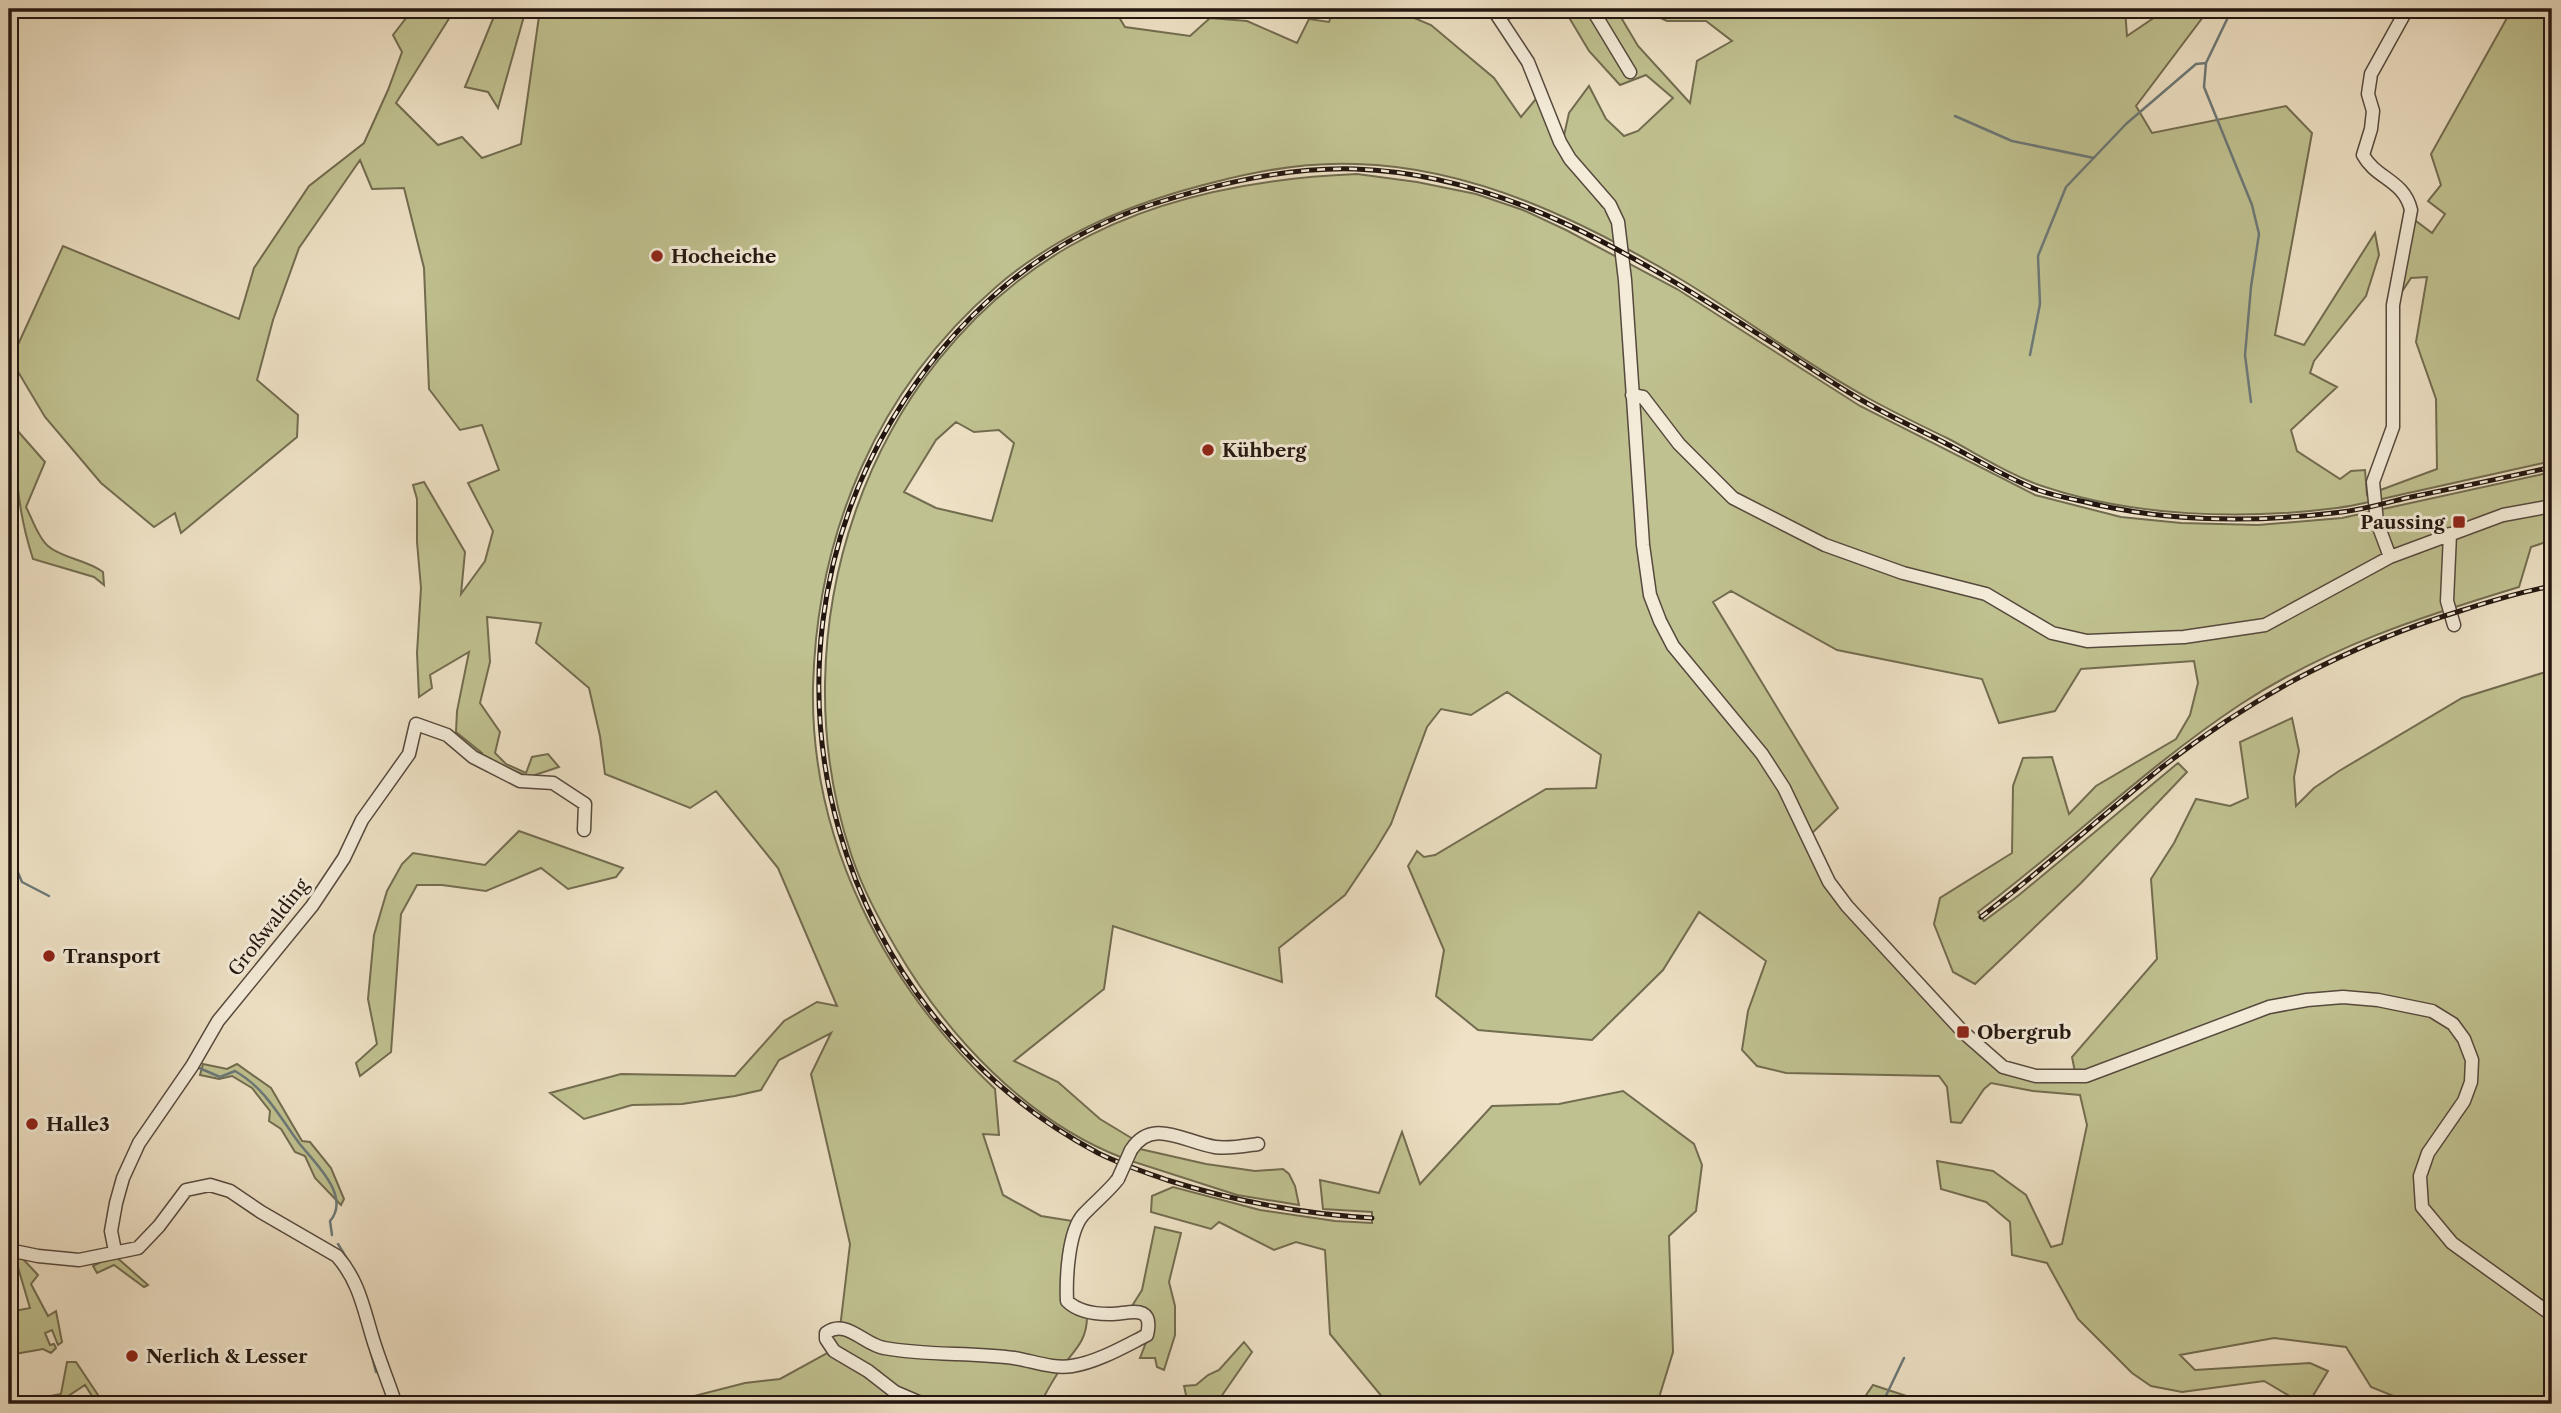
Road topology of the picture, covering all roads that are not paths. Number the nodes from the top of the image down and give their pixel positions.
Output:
1 (1519, 9) edge
2 (1592, 9) edge
3 (2407, 9) edge
4 (1495, 12) edge
5 (1630, 72) dead end
6 (1632, 394) junction
7 (2552, 506) edge
8 (2450, 534) junction
9 (2390, 556) junction
10 (2454, 625) dead end
11 (584, 830) dead end
12 (1258, 1144) dead end
13 (9, 1250) edge
14 (116, 1251) junction
15 (2552, 1315) edge
16 (401, 1404) edge
17 (923, 1404) edge

1 - 4 street
2 - 5 street
3 - 9 street
4 - 6 street
6 - 9 street
6 - 15 street
7 - 8 street
8 - 9 street
8 - 10 street
11 - 14 street, Großwalding
12 - 17 street, bridge
13 - 14 street
14 - 16 street

